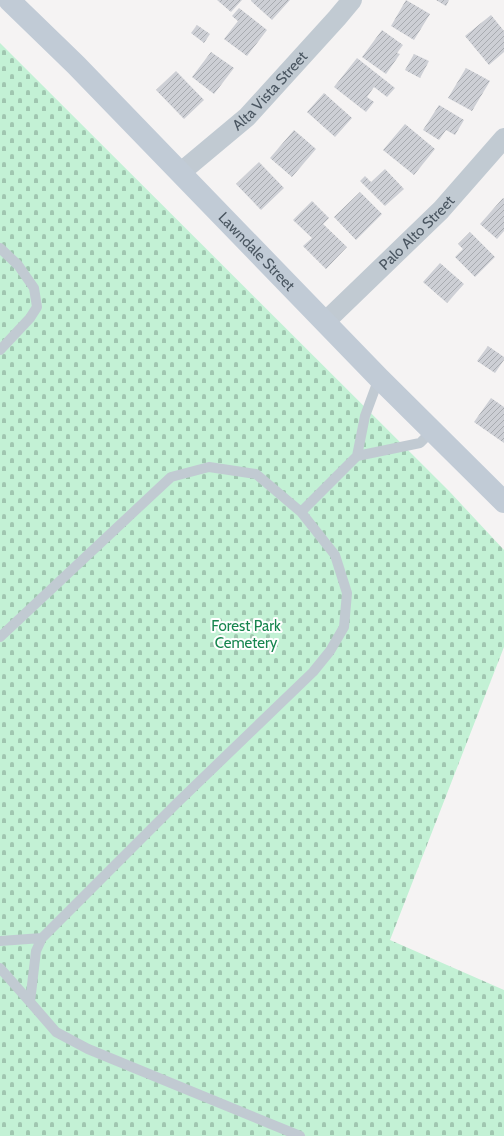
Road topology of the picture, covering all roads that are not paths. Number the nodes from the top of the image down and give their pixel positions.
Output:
1 (9, 0) edge
2 (352, 0) edge
3 (504, 138) edge
4 (180, 173) junction
5 (0, 248) edge
6 (325, 322) junction
7 (0, 350) edge
8 (379, 378) junction
9 (432, 431) junction
10 (357, 456) junction
11 (504, 502) edge
12 (301, 512) junction
13 (0, 637) edge
14 (42, 938) junction
15 (0, 941) edge
16 (0, 968) edge
17 (30, 1002) junction
18 (300, 1136) edge

1 - 4 main road, Lawndale Street
2 - 4 street, Alta Vista Street
3 - 6 street, Palo Alto Street
4 - 6 main road, Lawndale Street
5 - 7 lane
6 - 8 main road, Lawndale Street
8 - 9 main road, Lawndale Street
8 - 10 lane
9 - 10 lane
9 - 11 main road, Lawndale Street
10 - 12 lane
12 - 13 lane
12 - 14 lane
14 - 15 lane
14 - 17 lane
16 - 17 lane
17 - 18 lane

